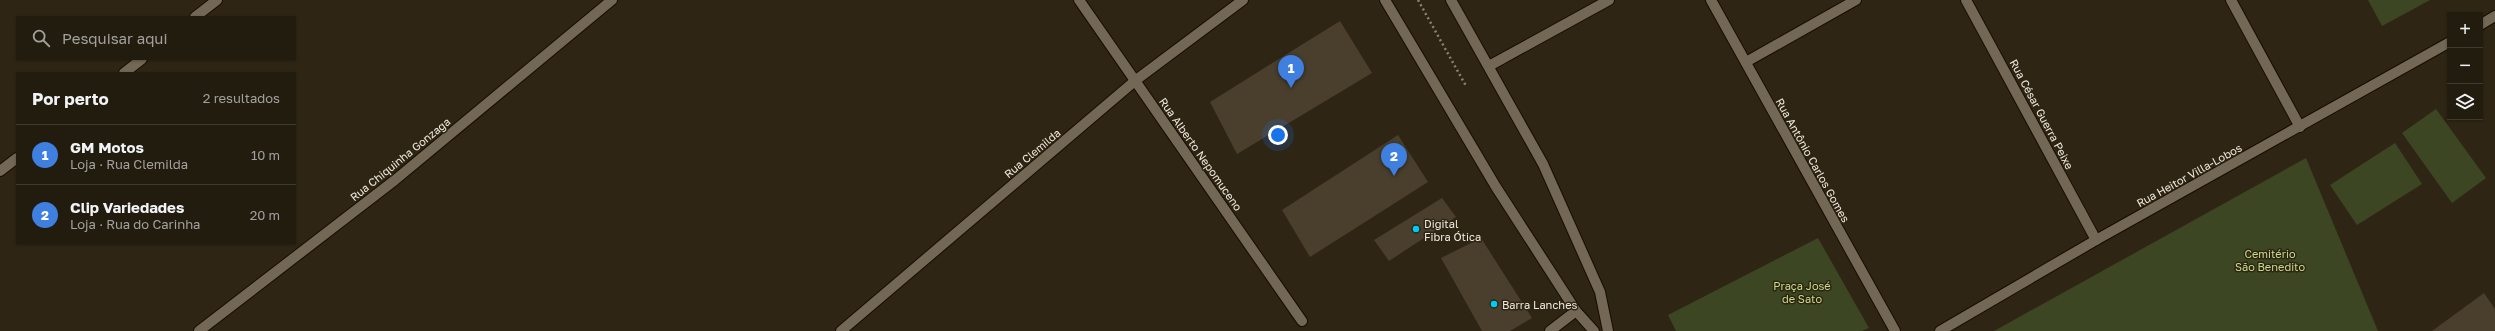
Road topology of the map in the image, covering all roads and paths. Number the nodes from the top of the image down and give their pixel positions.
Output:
1 (217, 0) edge
2 (612, 0) edge
3 (1080, 0) edge
4 (1243, 0) edge
5 (1385, 0) edge
6 (1451, 0) edge
7 (1609, 0) edge
8 (1711, 0) edge
9 (1856, 0) edge
10 (1966, 0) edge
11 (2231, 0) edge
12 (196, 16) edge
13 (2495, 16) edge
14 (2483, 23) edge
15 (2447, 44) edge
16 (141, 60) edge
17 (1746, 62) junction
18 (1489, 66) junction
19 (125, 72) edge
20 (1136, 80) junction
21 (2300, 127) junction
22 (16, 159) edge
23 (0, 171) edge
24 (2096, 240) junction
25 (1576, 311) junction
26 (1302, 322) dead end
27 (199, 331) edge
28 (841, 331) edge
29 (1550, 331) edge
30 (1594, 331) edge
31 (1608, 331) edge
32 (1894, 331) edge
33 (1940, 331) edge

1 - 12 street
2 - 27 street, Rua Chiquinha Gonzaga
3 - 20 street, Rua Alberto Nepomuceno
4 - 20 street, Rua Clemilda
5 - 25 street
6 - 18 street
7 - 18 street
8 - 17 street, Rua Antônio Carlos Gomes
9 - 17 street
10 - 24 street, Rua César Guerra Peixe
11 - 21 street
13 - 14 street
15 - 21 street, Rua Heitor Villa-Lobos
16 - 19 street
17 - 32 street, Rua Antônio Carlos Gomes
18 - 31 street
20 - 26 street, Rua Alberto Nepomuceno
20 - 28 street, Rua Clemilda
21 - 24 street, Rua Heitor Villa-Lobos
22 - 23 street
24 - 33 street, Rua Heitor Villa-Lobos
25 - 29 street
25 - 30 street

